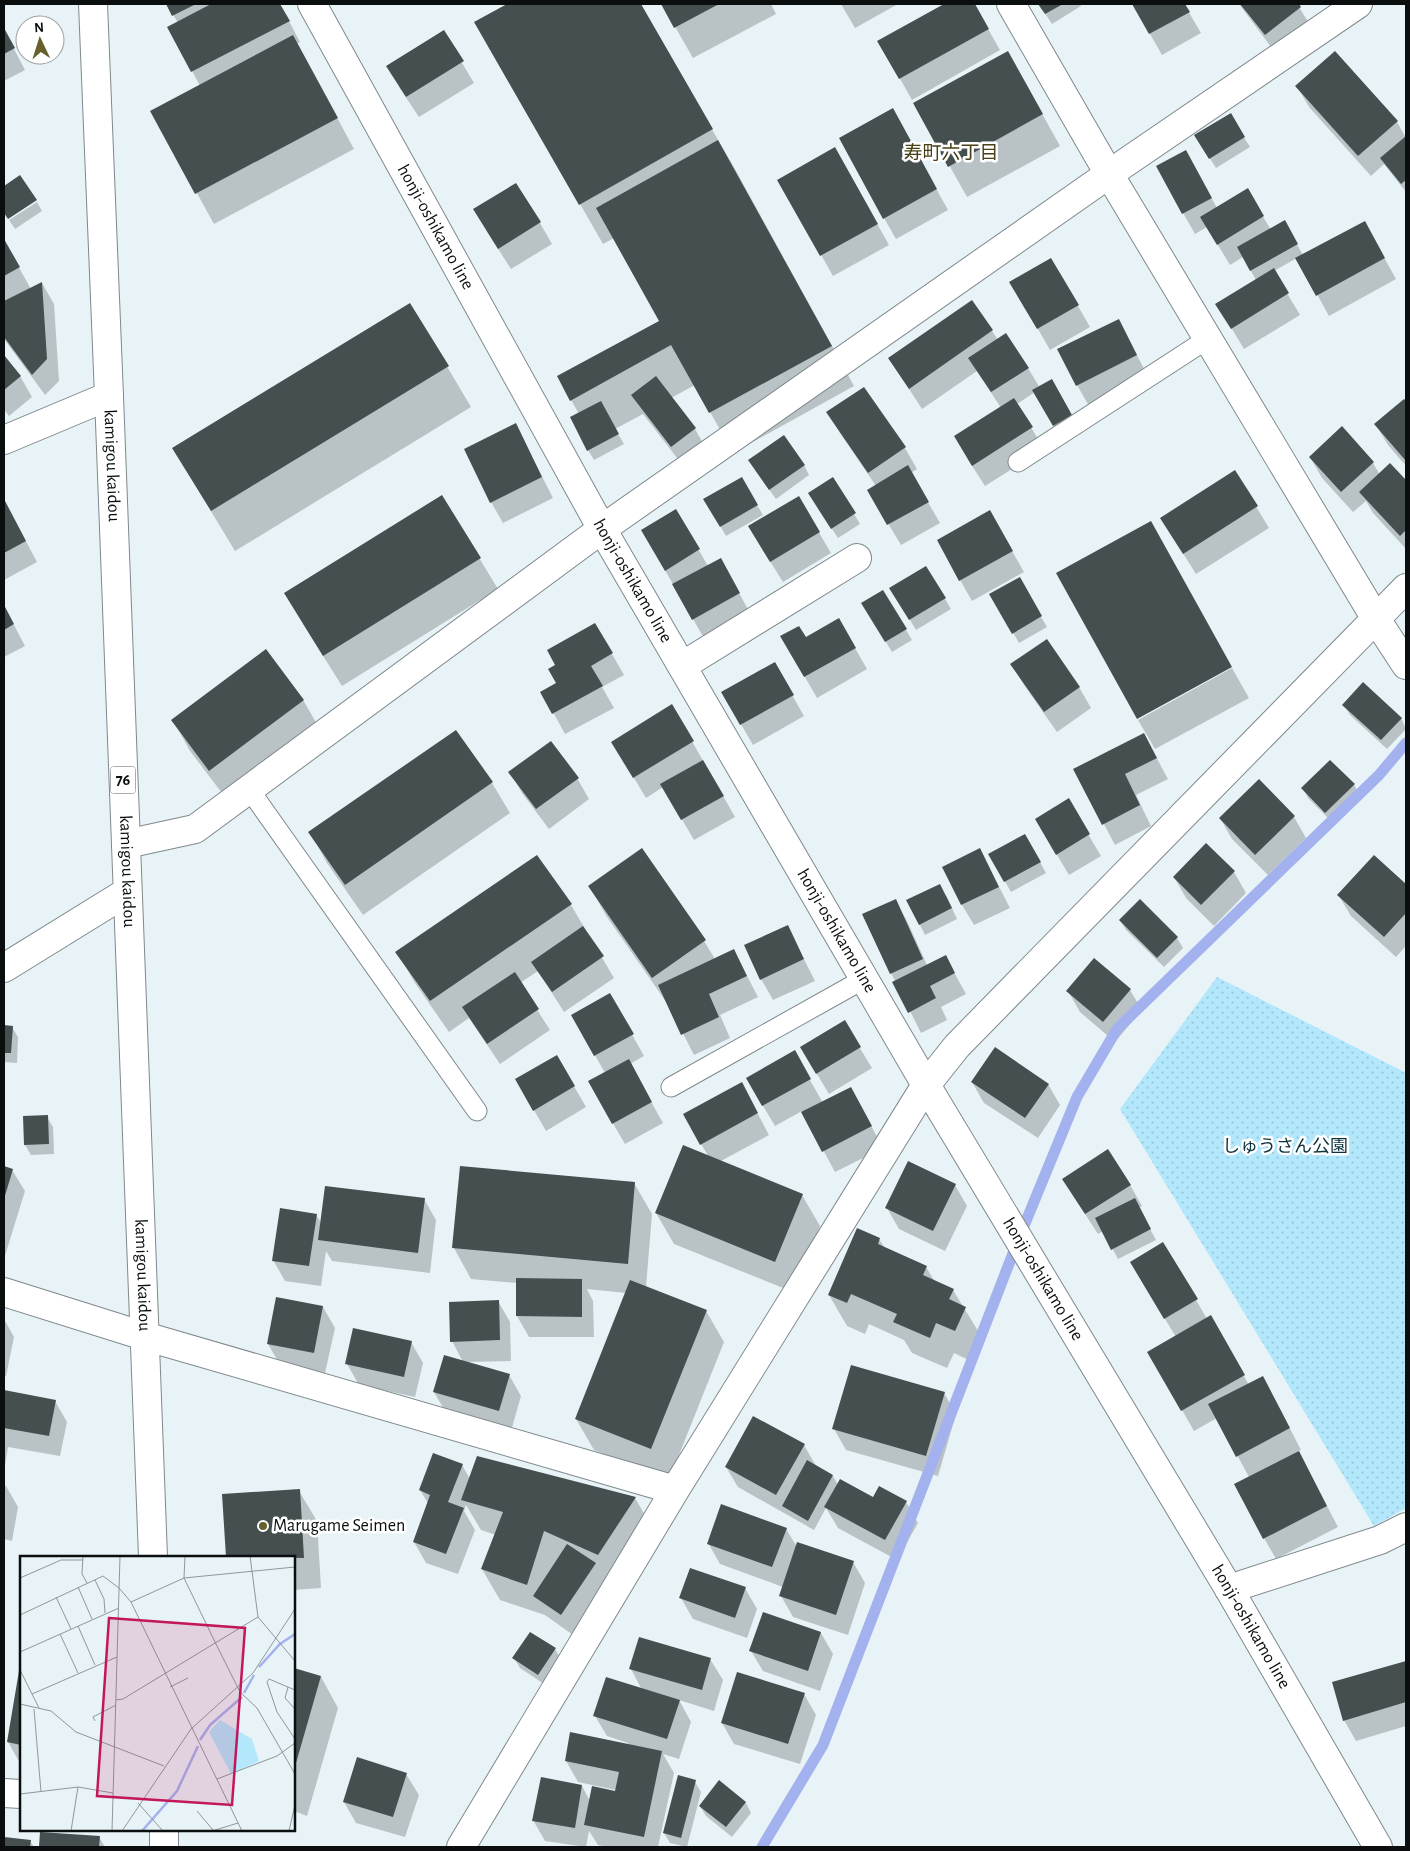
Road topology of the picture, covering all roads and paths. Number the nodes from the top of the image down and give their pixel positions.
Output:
1 (92, 4) edge
2 (312, 4) edge
3 (1011, 4) edge
4 (1345, 7) edge
5 (1109, 174) junction
6 (1209, 338) junction
7 (110, 396) junction
8 (4, 440) edge
9 (1018, 462) dead end
10 (602, 528) junction
11 (857, 558) dead end
12 (1406, 588) edge
13 (1376, 619) junction
14 (1406, 665) edge
15 (682, 666) junction
16 (249, 789) junction
17 (126, 844) junction
18 (128, 892) junction
19 (4, 968) edge
20 (864, 979) junction
21 (926, 1085) junction
22 (671, 1087) dead end
23 (477, 1111) dead end
24 (4, 1292) edge
25 (144, 1336) junction
26 (675, 1490) junction
27 (1406, 1527) edge
28 (153, 1556) edge
29 (1229, 1589) junction
30 (4, 1793) edge
31 (20, 1794) edge
32 (164, 1831) edge
33 (164, 1847) edge
34 (461, 1847) edge
35 (1378, 1847) edge

1 - 7 street, kamigou kaidou / 76
2 - 10 street, honji-oshikamo line
3 - 5 street
4 - 5 street
5 - 6 street
5 - 10 street
6 - 9 lane
6 - 13 street
7 - 8 street
7 - 17 street, kamigou kaidou / 76
10 - 15 street, honji-oshikamo line
10 - 16 street
11 - 15 street
12 - 13 street
13 - 14 street
13 - 21 street
15 - 20 street, honji-oshikamo line
16 - 17 street
16 - 23 lane
17 - 18 street, kamigou kaidou / 76
18 - 19 street
18 - 25 street, kamigou kaidou / 76
20 - 21 street, honji-oshikamo line
20 - 22 lane
21 - 26 street
21 - 29 street, honji-oshikamo line
24 - 25 street
25 - 26 street
25 - 28 street, kamigou kaidou / 76
26 - 34 street
27 - 29 street
29 - 35 street, honji-oshikamo line
30 - 31 street
32 - 33 street

